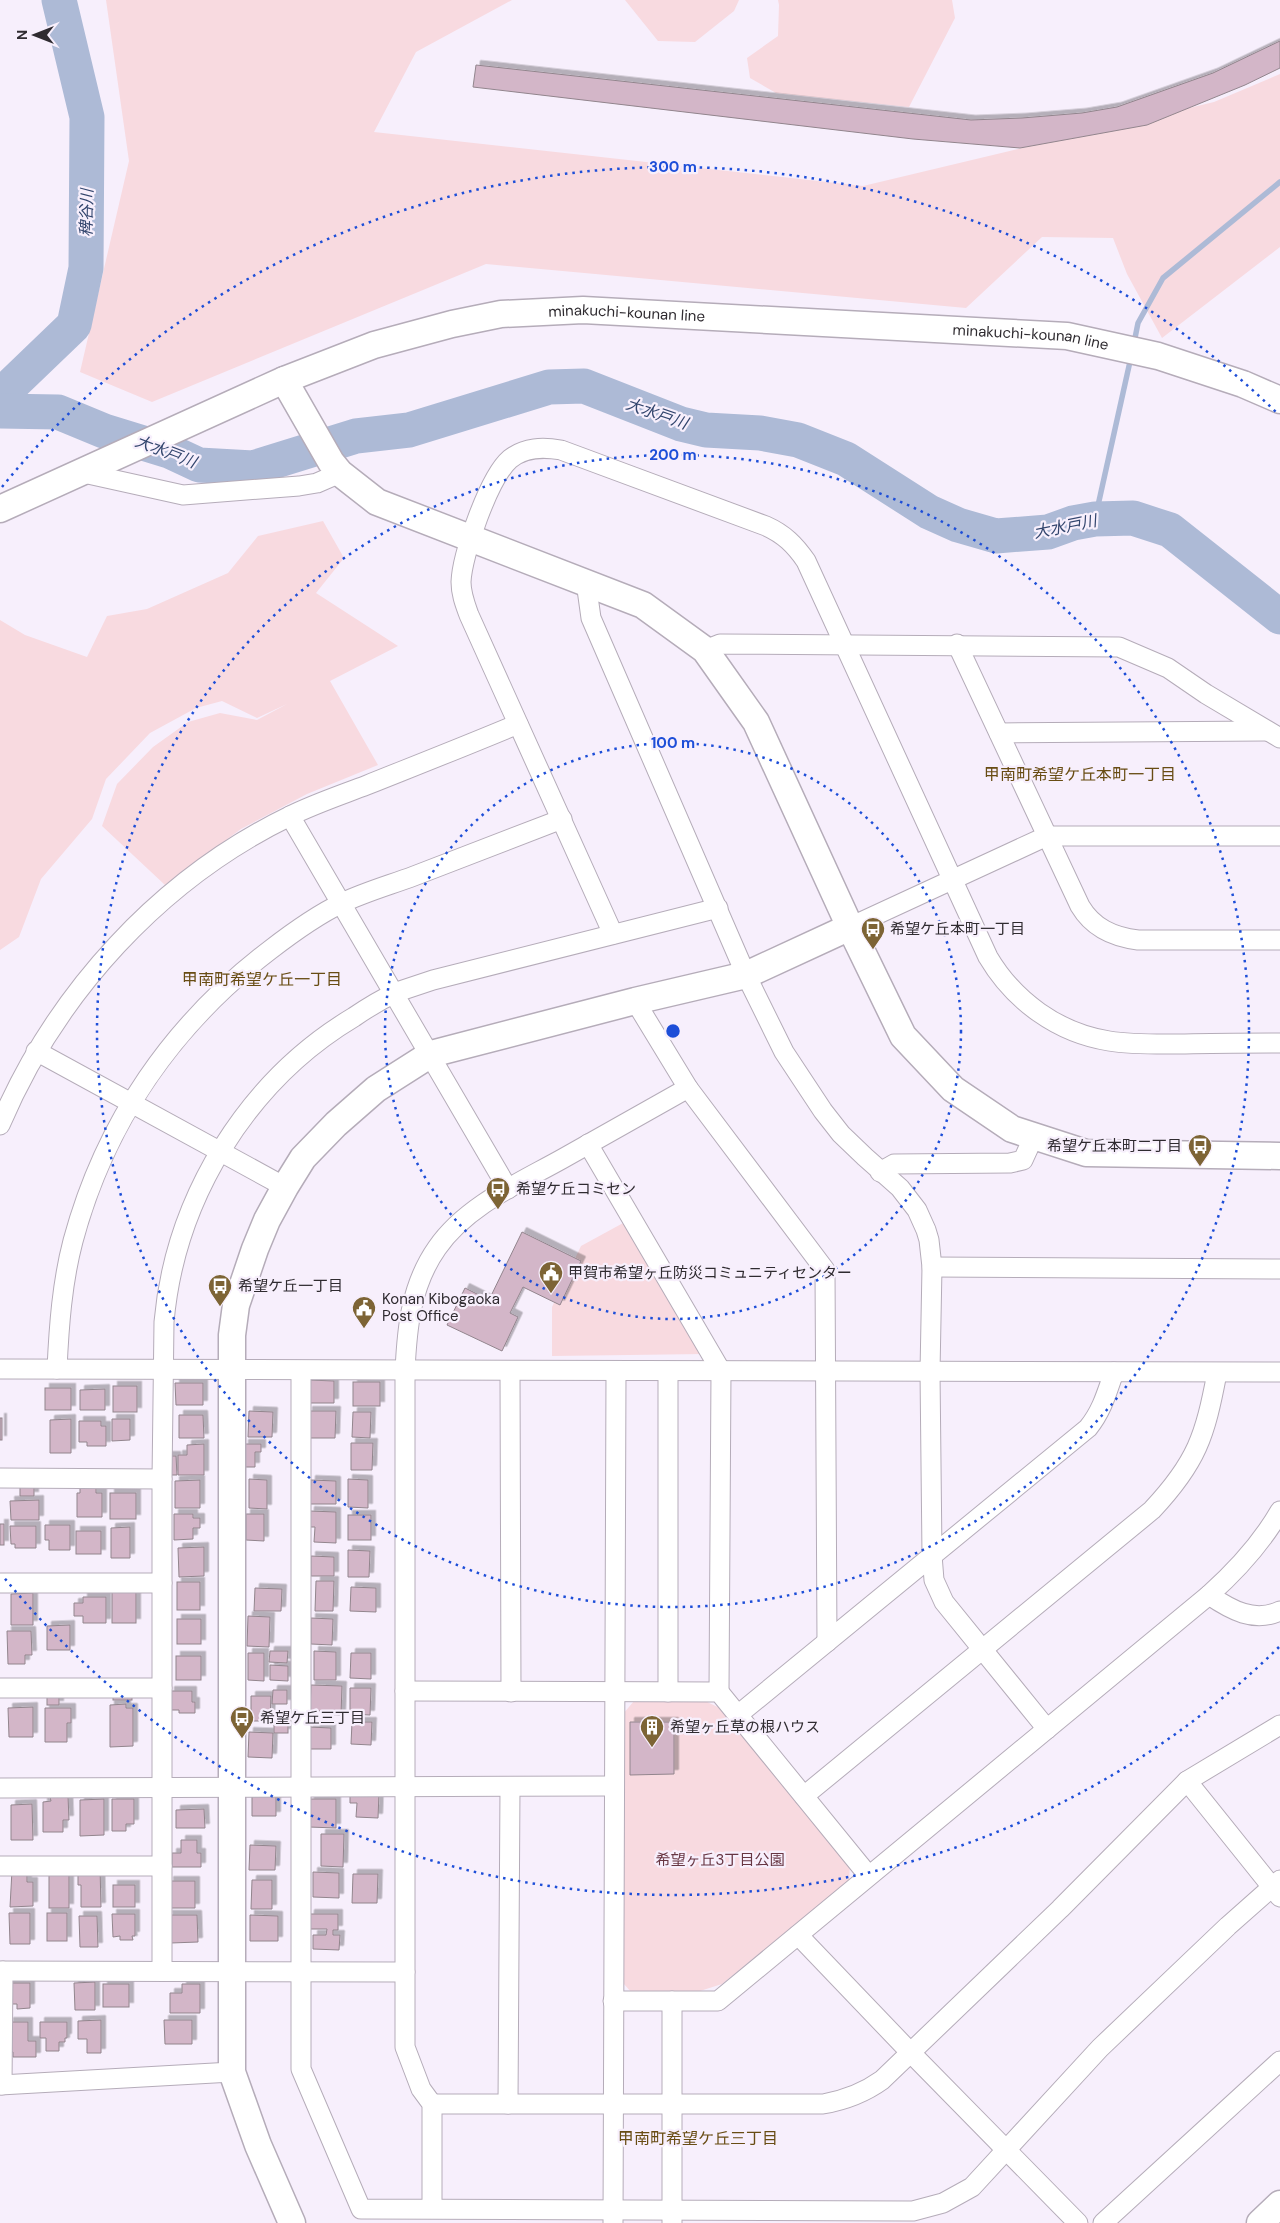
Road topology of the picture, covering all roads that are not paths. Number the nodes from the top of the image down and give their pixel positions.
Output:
1 (284, 380) junction
2 (1280, 400) edge
3 (335, 467) junction
4 (79, 472) junction
5 (0, 509) edge
6 (472, 538) junction
7 (586, 582) junction
8 (956, 644) junction
9 (843, 645) junction
10 (704, 650) junction
11 (518, 724) junction
12 (999, 733) junction
13 (1274, 734) edge
14 (290, 816) junction
15 (562, 819) junction
16 (1047, 836) junction
17 (1280, 836) edge
18 (951, 879) junction
19 (342, 904) junction
20 (718, 908) junction
21 (850, 928) junction
22 (613, 934) junction
23 (1280, 940) edge
24 (746, 974) junction
25 (395, 993) junction
26 (635, 1001) junction
27 (1280, 1043) edge
28 (36, 1051) junction
29 (431, 1054) junction
30 (688, 1088) junction
31 (130, 1104) junction
32 (0, 1125) edge
33 (1034, 1136) junction
34 (588, 1144) junction
35 (220, 1152) junction
36 (1280, 1156) edge
37 (880, 1172) junction
38 (285, 1187) junction
39 (508, 1189) junction
40 (932, 1267) junction
41 (1280, 1269) edge
42 (162, 1369) junction
43 (0, 1370) edge
44 (57, 1370) junction
45 (232, 1370) junction
46 (301, 1370) junction
47 (405, 1371) junction
48 (616, 1371) junction
49 (668, 1371) junction
50 (720, 1371) junction
51 (827, 1371) junction
52 (510, 1372) junction
53 (930, 1372) junction
54 (1114, 1372) junction
55 (1280, 1372) edge
56 (1217, 1373) junction
57 (0, 1478) edge
58 (162, 1479) junction
59 (1280, 1511) edge
60 (932, 1555) junction
61 (0, 1583) edge
62 (162, 1583) junction
63 (1210, 1595) junction
64 (1280, 1610) edge
65 (826, 1642) junction
66 (982, 1649) junction
67 (0, 1688) edge
68 (162, 1688) junction
69 (405, 1691) junction
70 (511, 1692) junction
71 (614, 1692) junction
72 (668, 1692) junction
73 (719, 1692) junction
74 (739, 1714) junction
75 (1280, 1725) edge
76 (1047, 1729) junction
77 (1187, 1782) junction
78 (614, 1786) junction
79 (231, 1787) junction
80 (0, 1788) edge
81 (162, 1788) junction
82 (301, 1788) junction
83 (405, 1788) junction
84 (510, 1788) junction
85 (804, 1796) junction
86 (0, 1866) edge
87 (162, 1866) junction
88 (868, 1875) junction
89 (1277, 1888) edge
90 (798, 1935) junction
91 (1, 1971) edge
92 (162, 1971) junction
93 (231, 1971) junction
94 (300, 1972) junction
95 (405, 1972) junction
96 (613, 2000) junction
97 (672, 2001) junction
98 (910, 2052) junction
99 (1280, 2061) edge
100 (232, 2072) junction
101 (1, 2085) edge
102 (432, 2104) junction
103 (508, 2104) junction
104 (615, 2105) junction
105 (672, 2106) junction
106 (1007, 2151) junction
107 (1280, 2204) edge
108 (432, 2208) junction
109 (614, 2216) edge
110 (672, 2216) edge
111 (292, 2223) edge
112 (1078, 2223) edge
113 (1104, 2223) edge
114 (1260, 2223) edge

1 - 2 street, minakuchi-kounan line
1 - 3 street
1 - 4 street, minakuchi-kounan line
3 - 4 street
3 - 6 street
4 - 5 street, minakuchi-kounan line
6 - 7 street
6 - 9 street
6 - 11 street
7 - 10 street
7 - 20 street
8 - 9 street
8 - 12 street
8 - 13 street
9 - 10 street
9 - 18 street
10 - 21 street
11 - 14 street
11 - 15 street
12 - 13 street
12 - 16 street
14 - 19 street
14 - 28 street
15 - 19 street
15 - 22 street
16 - 17 street
16 - 18 street
16 - 23 street
18 - 21 street
18 - 27 street
19 - 25 street
19 - 31 street
20 - 22 street
20 - 24 street
21 - 24 street
21 - 33 street
22 - 25 street
24 - 26 street
24 - 37 street
25 - 29 street
25 - 35 street
26 - 29 street
26 - 30 street
28 - 31 street
28 - 32 street
29 - 38 street
29 - 39 street
30 - 34 street
30 - 51 street
31 - 35 street
31 - 44 street
33 - 36 street
33 - 37 street
34 - 39 street
34 - 50 street
35 - 38 street
35 - 42 street
37 - 40 street
38 - 45 street
39 - 47 street
40 - 41 street
40 - 53 street
42 - 44 street
42 - 45 street
42 - 58 street
43 - 44 street
45 - 46 street
45 - 79 street
46 - 47 street
46 - 82 street
47 - 52 street
47 - 69 street
48 - 49 street
48 - 52 street
48 - 71 street
49 - 50 street
49 - 72 street
50 - 51 street
50 - 73 street
51 - 53 street
51 - 65 street
52 - 70 street
53 - 54 street
53 - 60 street
54 - 56 street
54 - 60 street
55 - 56 street
56 - 66 street
57 - 58 street
58 - 62 street
59 - 63 street
60 - 65 street
60 - 66 street
61 - 62 street
62 - 68 street
63 - 64 street
63 - 76 street
65 - 74 street
66 - 76 street
66 - 85 street
67 - 68 street
68 - 81 street
69 - 70 street
69 - 83 street
70 - 71 street
71 - 72 street
71 - 78 street
72 - 73 street
73 - 74 street
74 - 85 street
75 - 77 street
76 - 88 street
77 - 89 street
77 - 98 street
78 - 84 street
78 - 96 street
79 - 81 street
79 - 82 street
79 - 93 street
80 - 81 street
81 - 87 street
82 - 83 street
82 - 94 street
83 - 84 street
83 - 95 street
84 - 103 street
85 - 88 street
86 - 87 street
87 - 92 street
88 - 90 street
89 - 106 street
90 - 97 street
90 - 98 street
91 - 92 street
91 - 101 street
92 - 93 street
93 - 94 street
93 - 100 street
94 - 95 street
94 - 108 street
95 - 102 street
96 - 97 street
96 - 104 street
97 - 105 street
98 - 105 street
98 - 106 street
99 - 113 street
100 - 101 street
100 - 111 street
102 - 103 street
102 - 108 street
103 - 104 street
104 - 105 street
104 - 109 street
105 - 110 street
106 - 110 street
106 - 112 street
107 - 114 street
108 - 109 street
109 - 110 street

